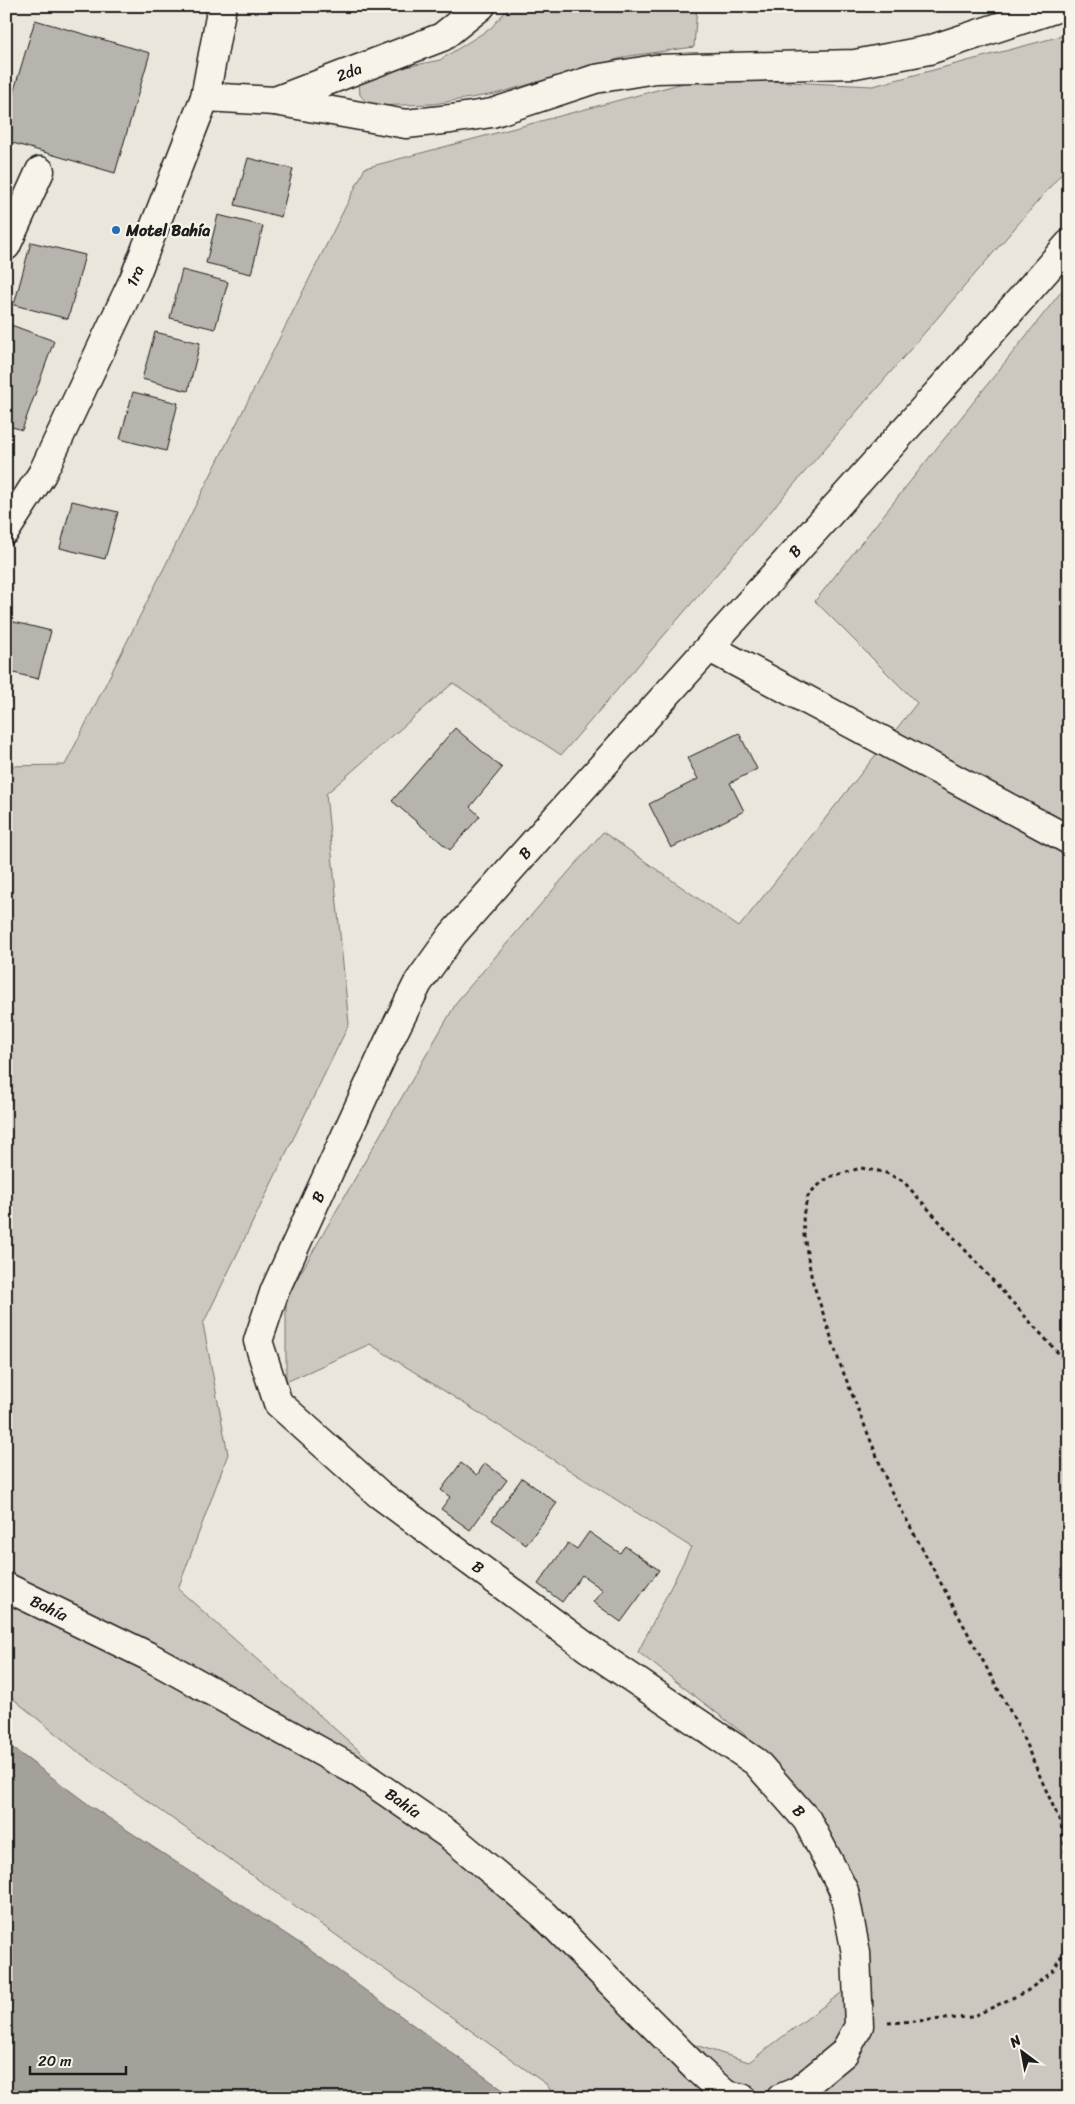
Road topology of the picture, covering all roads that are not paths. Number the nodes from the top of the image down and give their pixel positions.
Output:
1 (222, 6) edge
2 (481, 6) edge
3 (1063, 6) edge
4 (205, 98) junction
5 (275, 101) junction
6 (40, 171) dead end
7 (1069, 244) edge
8 (6, 246) edge
9 (6, 530) edge
10 (710, 648) junction
11 (1069, 840) edge
12 (6, 1587) edge
13 (742, 2098) edge
14 (781, 2098) edge

1 - 4 street, 1ra
2 - 5 street, 2da
3 - 5 street
4 - 5 street, 2da
4 - 9 street, 1ra
6 - 8 street
7 - 10 street, B
10 - 11 street
10 - 14 street, B
12 - 13 street, Bahía

